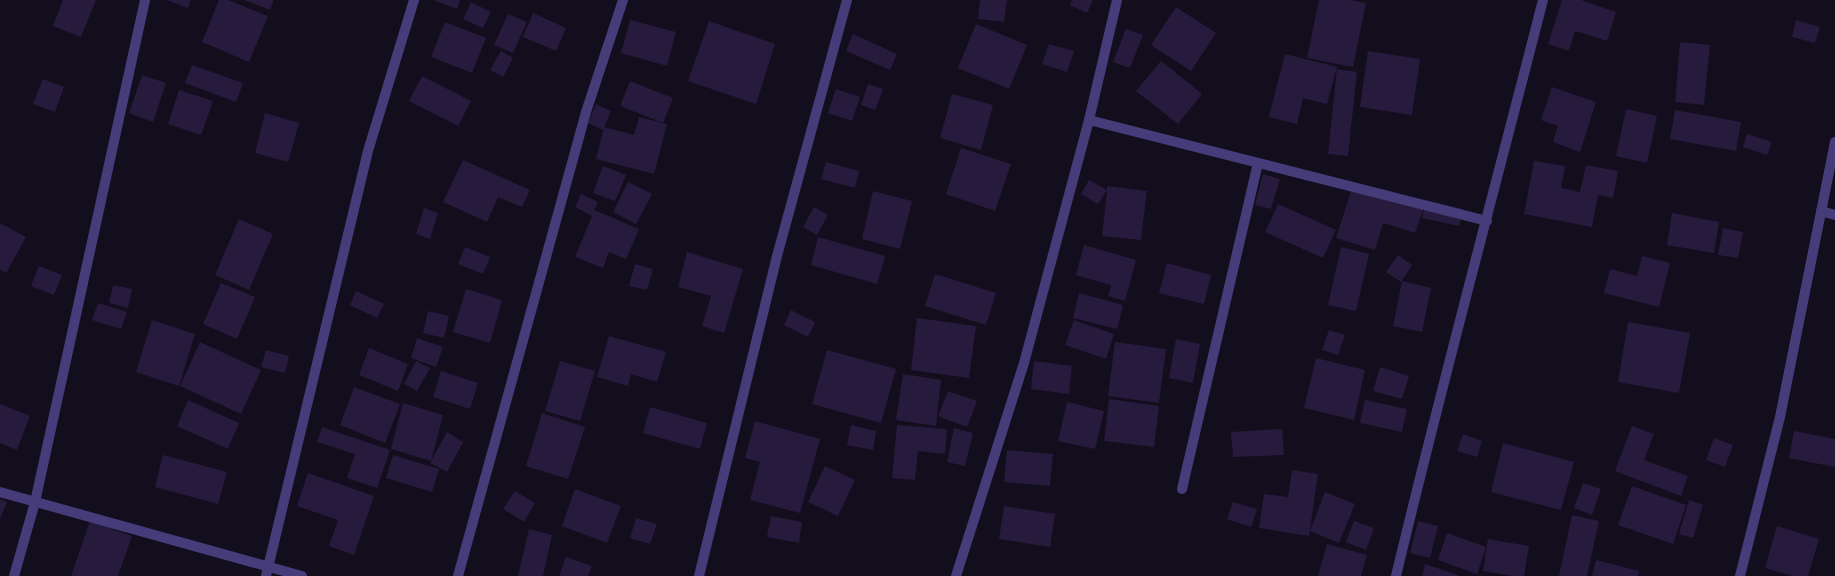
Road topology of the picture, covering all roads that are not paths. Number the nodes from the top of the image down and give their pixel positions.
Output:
1 (145, 0) edge
2 (414, 0) edge
3 (623, 0) edge
4 (847, 0) edge
5 (1117, 0) edge
6 (1543, 0) edge
7 (1089, 120) junction
8 (1835, 142) edge
9 (1258, 163) junction
10 (1821, 211) junction
11 (1835, 215) edge
12 (1486, 221) junction
13 (1182, 489) dead end
14 (0, 492) edge
15 (35, 502) junction
16 (268, 571) edge
17 (14, 576) edge
18 (302, 576) edge
19 (458, 576) edge
20 (699, 576) edge
21 (956, 576) edge
22 (1396, 576) edge
23 (1740, 576) edge

1 - 15 street
2 - 16 street
3 - 19 street
4 - 20 street
5 - 7 street
6 - 12 street
7 - 9 street
7 - 21 street
8 - 10 street
9 - 12 street
9 - 13 street
10 - 11 street
10 - 23 street
12 - 22 street
14 - 15 street
15 - 16 street
15 - 17 street
16 - 18 street

